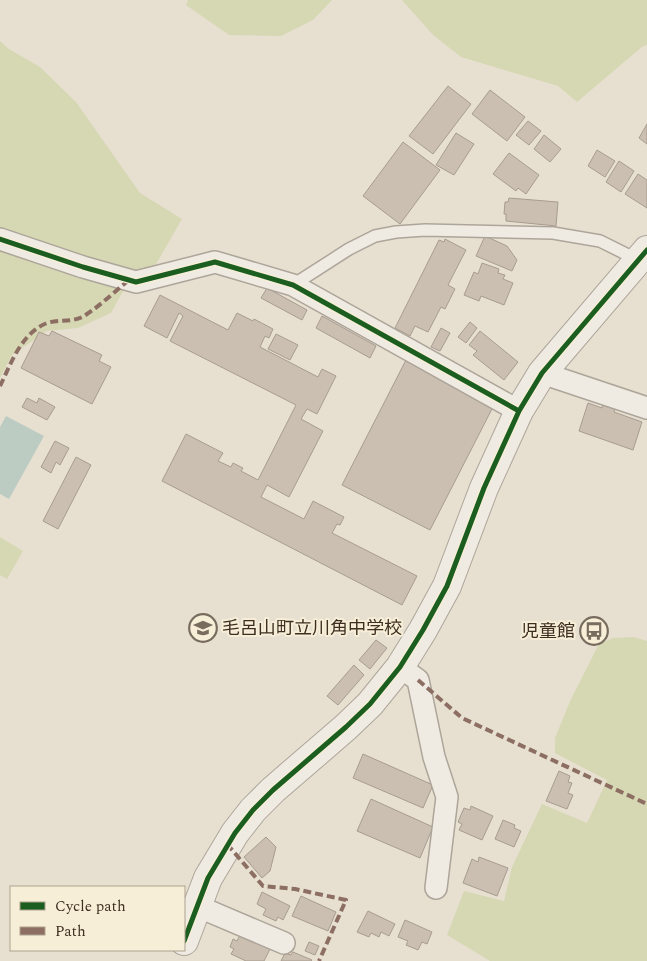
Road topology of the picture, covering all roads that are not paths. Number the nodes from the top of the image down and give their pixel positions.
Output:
1 (0, 239) edge
2 (643, 255) edge
3 (292, 285) junction
4 (542, 373) junction
5 (647, 408) edge
6 (519, 410) junction
7 (400, 667) junction
8 (436, 888) dead end
9 (197, 906) junction
10 (185, 938) edge
11 (284, 944) dead end

1 - 3 street
2 - 3 lane
2 - 4 street
3 - 6 street
4 - 5 street
4 - 6 street
6 - 7 street
7 - 8 street
7 - 9 street
9 - 10 street
9 - 11 street

